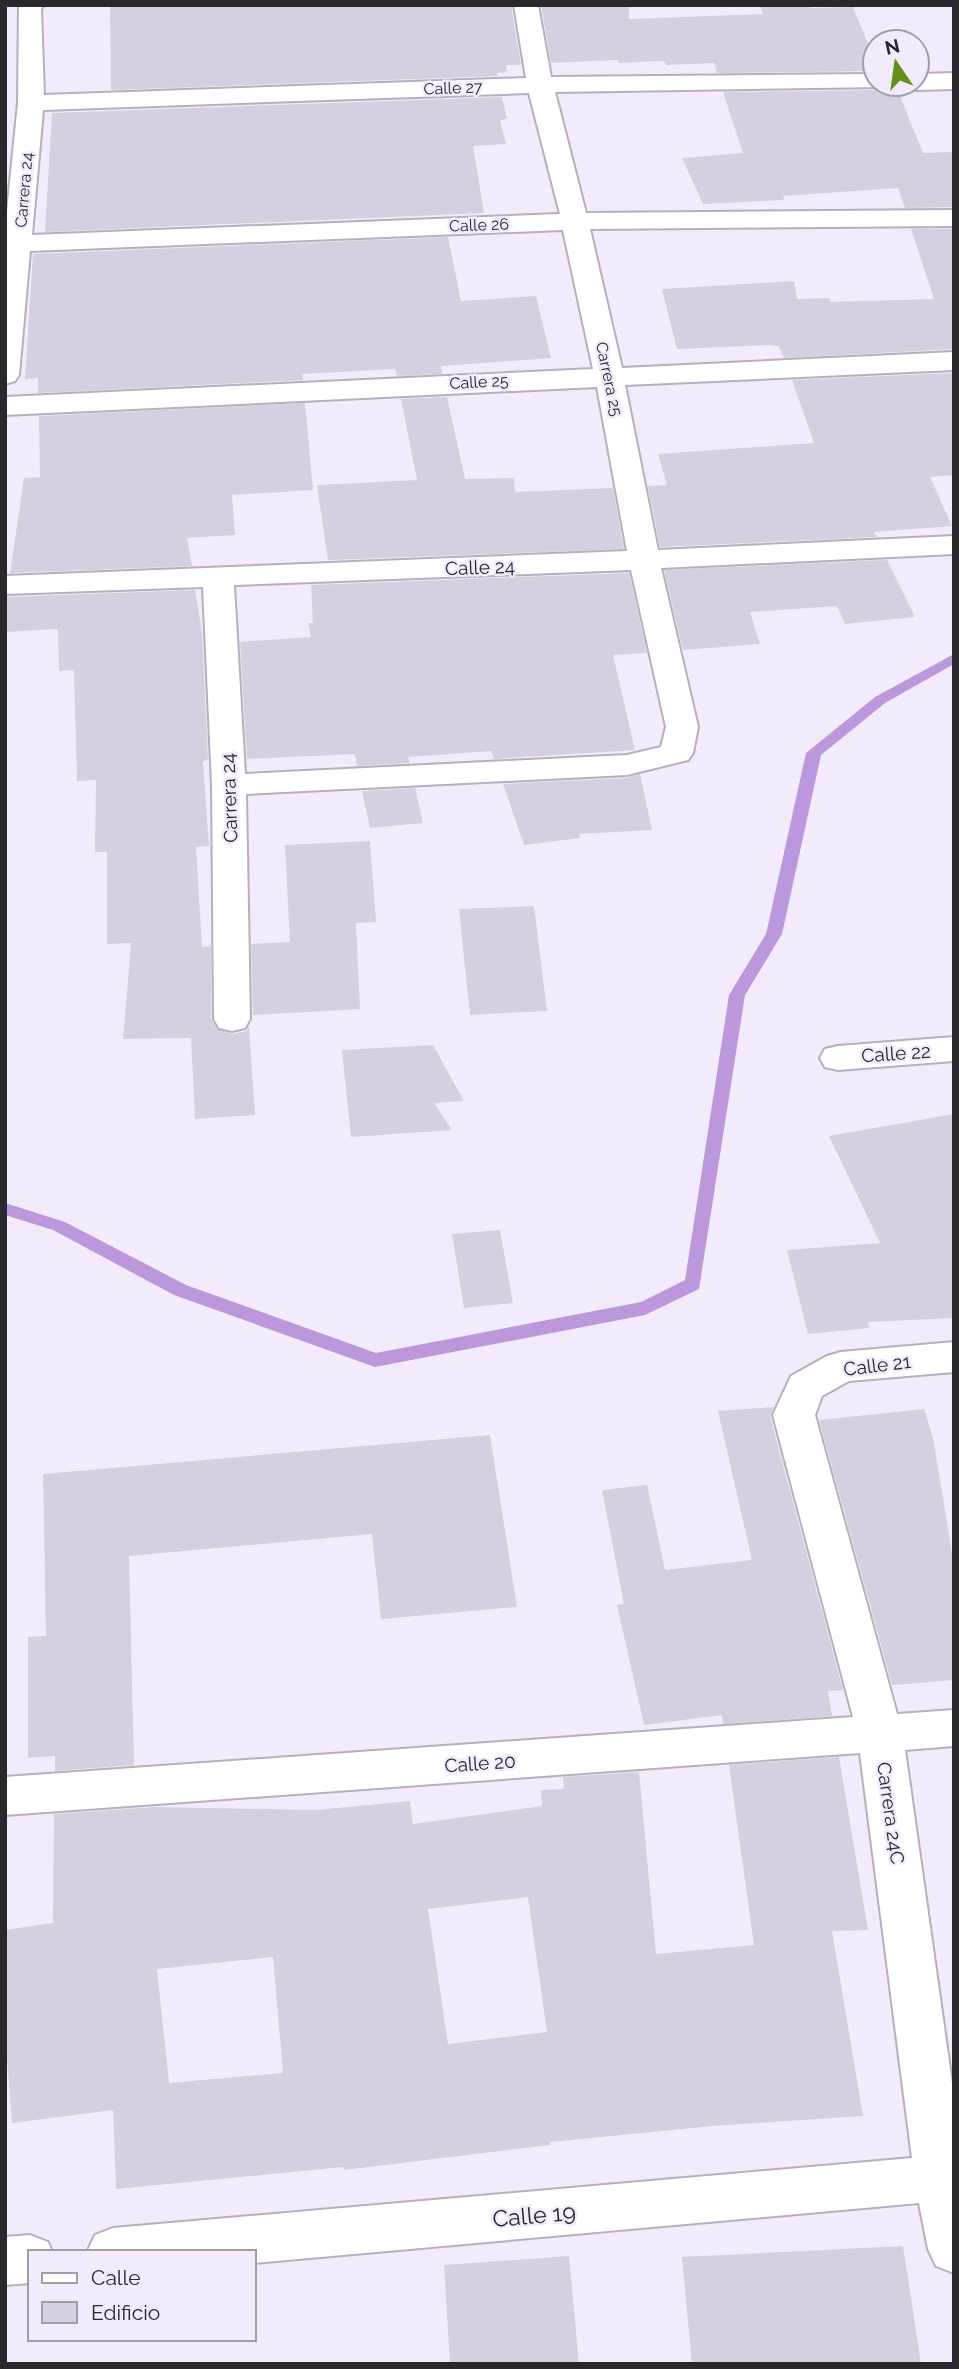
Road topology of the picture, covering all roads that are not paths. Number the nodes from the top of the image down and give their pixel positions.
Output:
1 (32, 5) edge
2 (526, 5) edge
3 (954, 81) edge
4 (861, 82) edge
5 (931, 82) edge
6 (540, 85) junction
7 (31, 103) junction
8 (954, 218) edge
9 (575, 221) junction
10 (13, 243) edge
11 (954, 361) edge
12 (5, 375) edge
13 (609, 376) junction
14 (5, 406) edge
15 (954, 545) edge
16 (644, 560) junction
17 (218, 577) junction
18 (5, 585) edge
19 (229, 785) junction
20 (232, 1020) dead end
21 (954, 1049) edge
22 (838, 1058) dead end
23 (954, 1357) edge
24 (805, 1387) joint
25 (954, 1728) edge
26 (880, 1734) junction
27 (5, 1796) edge
28 (947, 2178) edge
29 (954, 2249) edge
30 (136, 2250) edge
31 (28, 2259) edge
32 (5, 2261) edge

1 - 7 street, Carrera 24
2 - 6 street, Carrera 25
3 - 5 street
4 - 6 street, Calle 27
6 - 7 street, Calle 27
6 - 9 street, Carrera 25
7 - 10 street, Carrera 24
8 - 9 street, Calle 26
9 - 10 street, Calle 26
9 - 13 street, Carrera 25
10 - 12 street, Carrera 24
11 - 13 street, Calle 25
13 - 14 street, Calle 25
13 - 16 street, Carrera 25
15 - 16 street, Calle 24
16 - 17 street, Calle 24
16 - 19 street, Carrera 25
17 - 18 street, Calle 24
17 - 19 street, Carrera 24
19 - 20 street, Carrera 24
21 - 22 street, Calle 22
23 - 24 street, Calle 21
24 - 26 street, Carrera 24C
25 - 26 street, Calle 20
26 - 27 street, Calle 20
26 - 28 street, Carrera 24C
28 - 29 street, Carrera 24C
28 - 30 street, Calle 19
31 - 32 street

